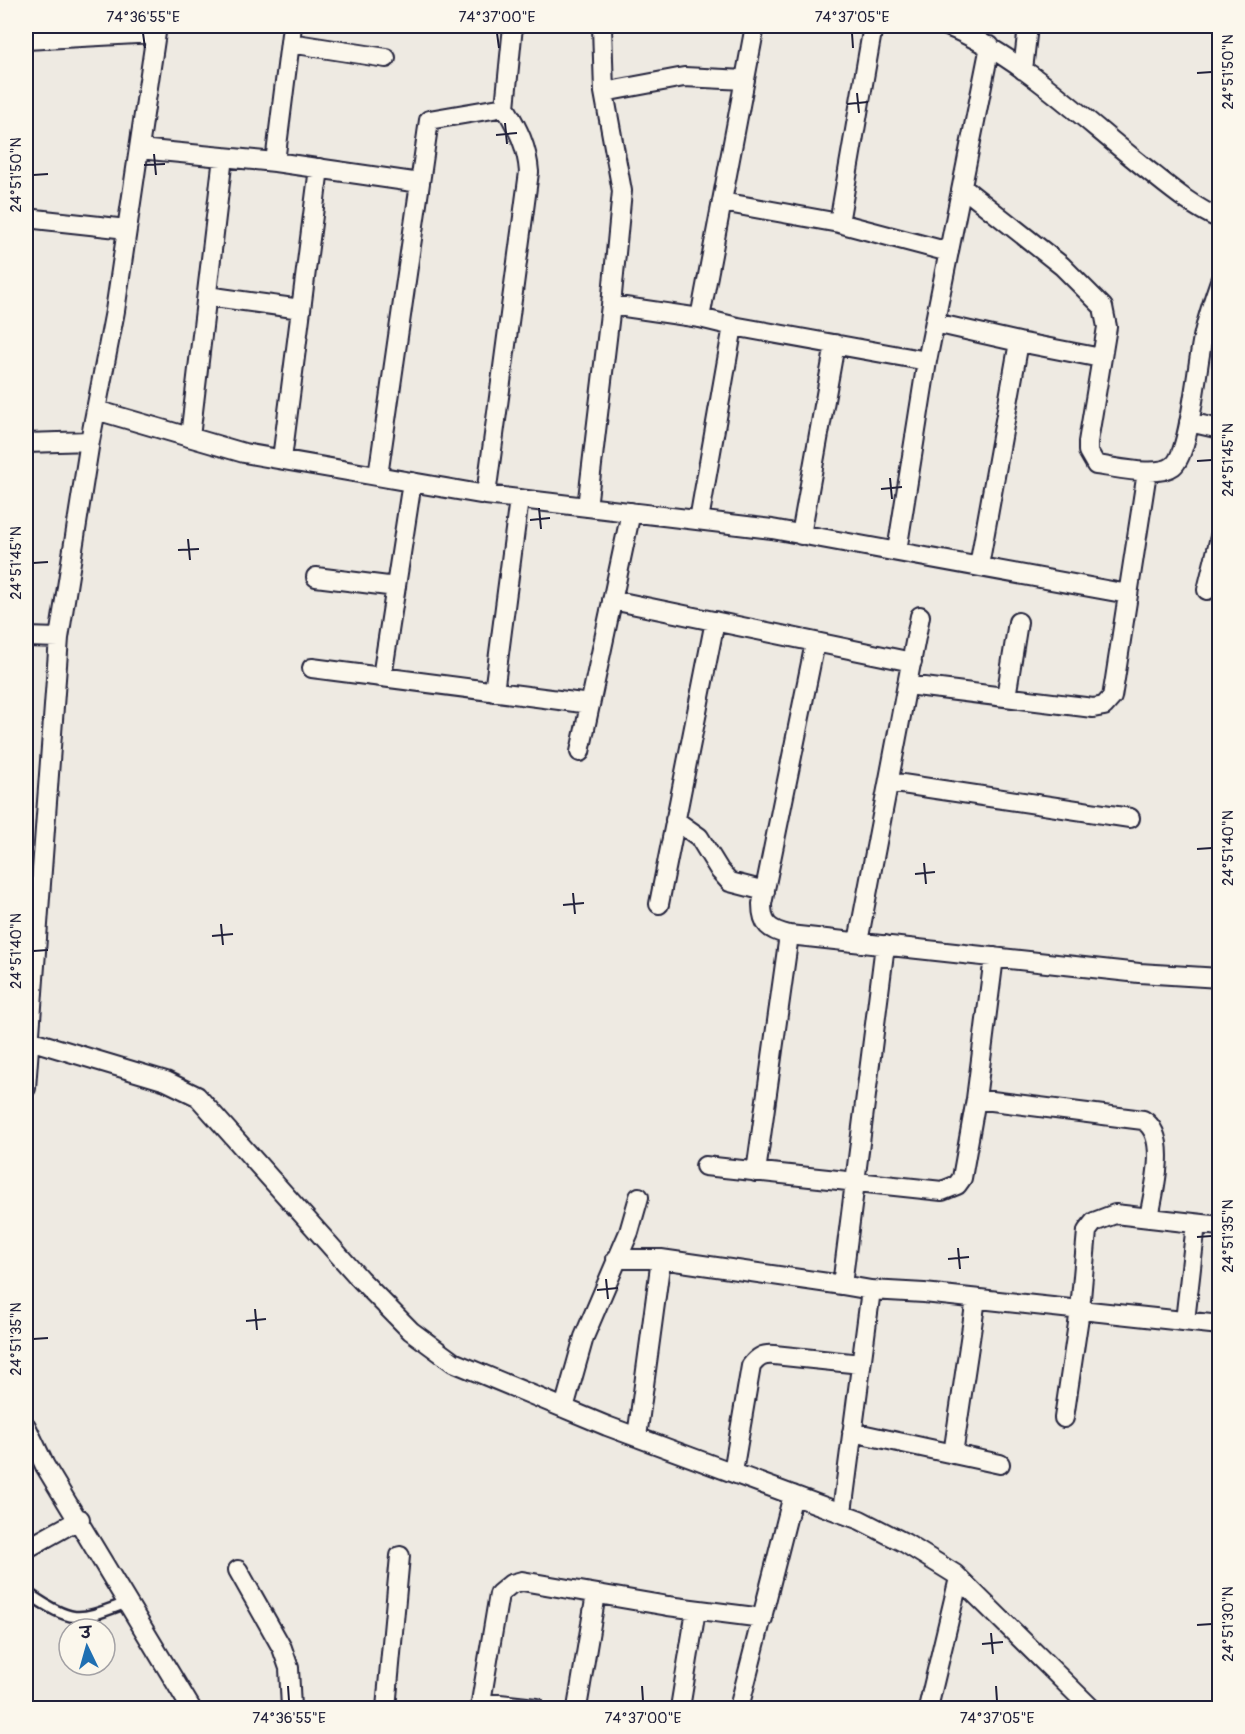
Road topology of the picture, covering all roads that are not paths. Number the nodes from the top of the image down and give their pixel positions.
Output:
1 (513, 26) edge
2 (602, 26) edge
3 (755, 26) edge
4 (873, 26) edge
5 (947, 26) edge
6 (1028, 26) edge
7 (156, 29) edge
8 (291, 34) edge
9 (26, 40) edge
10 (990, 46) junction
11 (386, 58) dead end
12 (1023, 70) junction
13 (745, 80) junction
14 (604, 92) junction
15 (505, 107) junction
16 (139, 149) junction
17 (223, 157) junction
18 (275, 162) junction
19 (319, 168) junction
20 (420, 183) junction
21 (962, 187) junction
22 (722, 202) junction
23 (26, 218) edge
24 (1220, 219) edge
25 (839, 223) junction
26 (127, 229) junction
27 (949, 252) junction
28 (1220, 281) edge
29 (207, 296) junction
30 (611, 305) junction
31 (301, 309) junction
32 (700, 318) junction
33 (935, 323) junction
34 (734, 326) junction
35 (1211, 336) edge
36 (1019, 342) junction
37 (835, 344) junction
38 (1101, 358) junction
39 (927, 361) junction
40 (96, 410) junction
41 (1189, 422) junction
42 (1220, 429) edge
43 (190, 437) junction
44 (90, 441) junction
45 (26, 443) edge
46 (282, 459) junction
47 (1147, 472) junction
48 (378, 476) junction
49 (412, 482) junction
50 (486, 495) junction
51 (519, 499) junction
52 (587, 507) junction
53 (632, 512) junction
54 (699, 520) junction
55 (801, 535) junction
56 (1220, 537) edge
57 (897, 552) junction
58 (979, 566) junction
59 (316, 577) dead end
60 (396, 587) junction
61 (1207, 590) dead end
62 (1128, 594) junction
63 (612, 600) junction
64 (920, 616) dead end
65 (715, 621) junction
66 (1018, 622) dead end
67 (26, 638) edge
68 (59, 638) junction
69 (815, 643) junction
70 (912, 662) junction
71 (312, 668) dead end
72 (382, 677) junction
73 (908, 685) junction
74 (494, 692) junction
75 (1006, 697) junction
76 (590, 704) junction
77 (580, 752) dead end
78 (889, 782) junction
79 (1130, 818) dead end
80 (675, 820) junction
81 (34, 848) edge
82 (765, 891) junction
83 (659, 904) dead end
84 (789, 935) junction
85 (858, 942) junction
86 (885, 945) junction
87 (994, 957) junction
88 (29, 971) edge
89 (1220, 978) edge
90 (29, 1040) junction
91 (26, 1088) edge
92 (976, 1099) junction
93 (705, 1166) dead end
94 (756, 1172) junction
95 (855, 1183) junction
96 (639, 1197) dead end
97 (1149, 1218) junction
98 (1196, 1224) junction
99 (1220, 1226) edge
100 (616, 1259) junction
101 (661, 1259) junction
102 (842, 1285) junction
103 (871, 1290) junction
104 (976, 1299) junction
105 (1080, 1310) junction
106 (1185, 1321) junction
107 (1220, 1325) edge
108 (861, 1364) junction
109 (564, 1408) junction
110 (1064, 1418) dead end
111 (26, 1425) edge
112 (852, 1432) junction
113 (638, 1437) junction
114 (953, 1454) junction
115 (1000, 1464) dead end
116 (733, 1472) junction
117 (793, 1495) junction
118 (842, 1512) junction
119 (80, 1519) junction
120 (26, 1549) edge
121 (400, 1556) dead end
122 (238, 1570) dead end
123 (959, 1578) junction
124 (30, 1594) dead end
125 (596, 1594) junction
126 (129, 1602) junction
127 (696, 1610) junction
128 (763, 1618) junction
129 (480, 1705) edge
130 (191, 1708) edge
131 (291, 1708) edge
132 (386, 1708) edge
133 (536, 1708) edge
134 (577, 1708) edge
135 (680, 1708) edge
136 (739, 1708) edge
137 (928, 1708) edge
138 (1091, 1708) edge

1 - 15 street
2 - 14 street
3 - 13 street
4 - 25 street
5 - 10 street
6 - 12 street
7 - 9 street
7 - 16 street
8 - 11 street
8 - 18 street
10 - 12 street
10 - 21 street
12 - 24 street
13 - 14 street
13 - 22 street
14 - 30 street
15 - 20 street
15 - 50 street
16 - 17 street
16 - 26 street
17 - 18 street
17 - 29 street
18 - 19 street
19 - 20 street
19 - 31 street
20 - 48 street
21 - 27 street
21 - 38 street
22 - 25 street
22 - 32 street
23 - 26 street
25 - 27 street
26 - 40 street
27 - 33 street
28 - 35 street
29 - 31 street
29 - 43 street
30 - 32 street
30 - 52 street
31 - 46 street
32 - 34 street
33 - 36 street
33 - 39 street
34 - 37 street
34 - 54 street
35 - 41 street
36 - 38 street
36 - 58 street
37 - 39 street
37 - 55 street
38 - 47 street
39 - 57 street
40 - 43 street
40 - 44 street
41 - 42 street
41 - 47 street
43 - 46 street
44 - 45 street
44 - 68 street
46 - 48 street
47 - 62 street
48 - 49 street
49 - 50 street
49 - 60 street
50 - 51 street
51 - 52 street
51 - 74 street
52 - 53 street
53 - 54 street
53 - 63 street
54 - 55 street
55 - 57 street
56 - 61 street
57 - 58 street
58 - 62 street
59 - 60 street
60 - 72 street
62 - 75 street
63 - 65 street
63 - 76 street
64 - 70 street
65 - 69 street
65 - 80 street
66 - 75 street
67 - 68 street
68 - 81 street
69 - 70 street
69 - 82 street
70 - 73 street
71 - 72 street
72 - 74 street
73 - 75 street
73 - 78 street
74 - 76 street
76 - 77 street
78 - 79 street
78 - 85 street
80 - 82 street
80 - 83 street
81 - 88 street
82 - 84 street
84 - 85 street
84 - 94 street
85 - 86 street
86 - 87 street
86 - 95 street
87 - 89 street
87 - 92 street
88 - 90 street
90 - 91 street
90 - 109 street
92 - 95 street
92 - 97 street
93 - 94 street
94 - 95 street
95 - 102 street
96 - 100 street
97 - 98 street
97 - 105 street
98 - 99 street
98 - 106 street
100 - 101 street
100 - 109 street
101 - 102 street
101 - 113 street
102 - 103 street
103 - 104 street
103 - 108 street
104 - 105 street
104 - 114 street
105 - 106 street
105 - 110 street
106 - 107 street
108 - 112 street
108 - 116 street
109 - 113 street
111 - 119 street
112 - 114 street
112 - 118 street
113 - 116 street
114 - 115 street
116 - 117 street
117 - 118 street
117 - 128 street
118 - 123 street
119 - 120 street
119 - 126 street
121 - 132 street
122 - 131 street
123 - 137 street
123 - 138 street
124 - 126 lane
125 - 127 street
125 - 129 street
125 - 134 street
126 - 130 street
127 - 128 street
127 - 135 street
128 - 136 street
129 - 133 street

